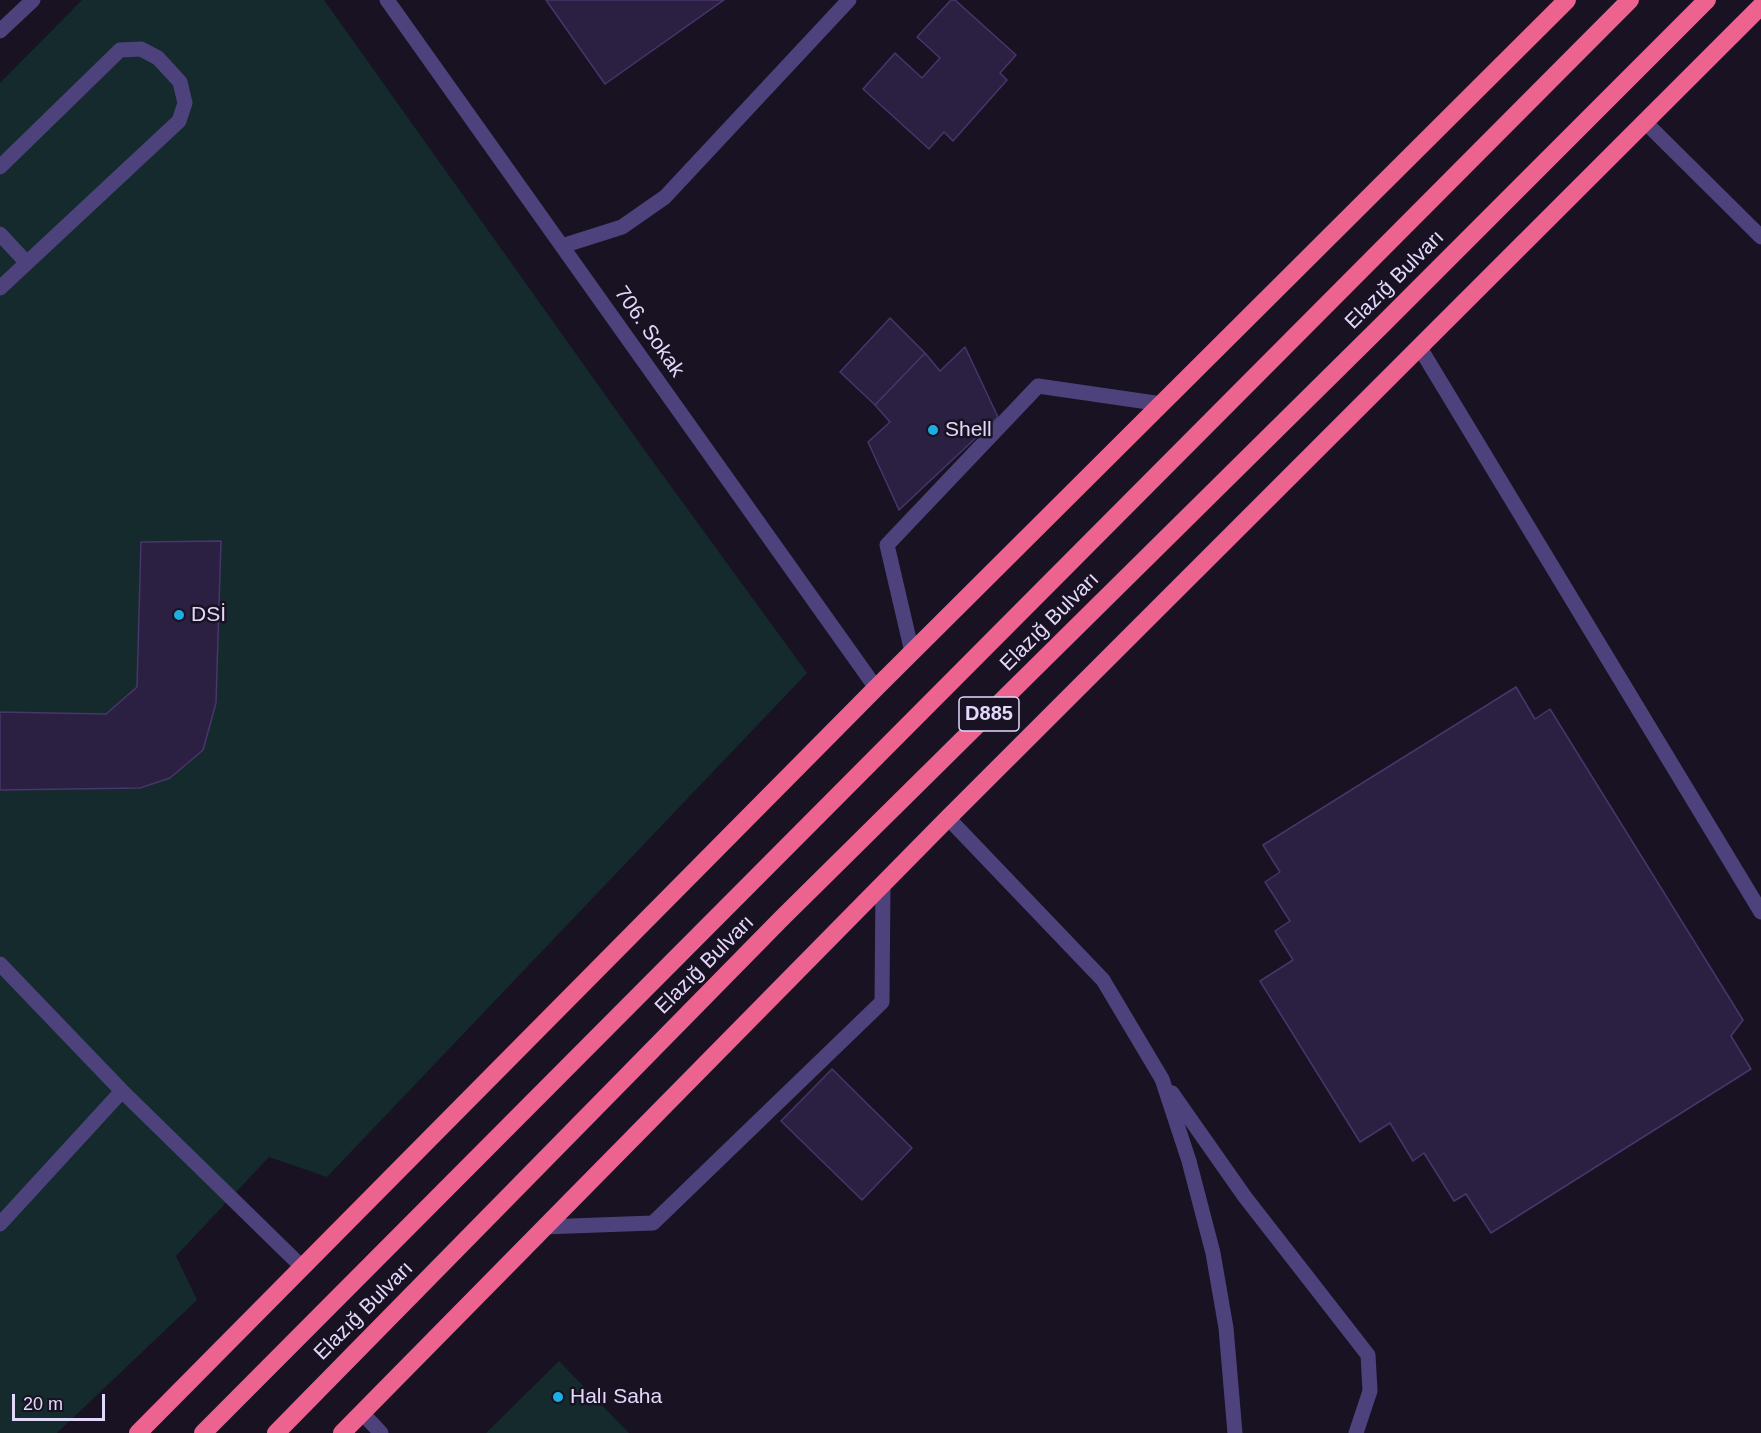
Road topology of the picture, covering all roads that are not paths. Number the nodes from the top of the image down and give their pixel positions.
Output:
1 (33, 0) edge
2 (387, 0) edge
3 (849, 0) edge
4 (1567, 0) edge
5 (1630, 0) edge
6 (1707, 0) edge
7 (1761, 6) edge
8 (0, 31) edge
9 (1645, 122) junction
10 (0, 167) edge
11 (0, 234) edge
12 (1760, 235) edge
13 (562, 246) junction
14 (27, 263) junction
15 (0, 288) edge
16 (1420, 348) junction
17 (1162, 404) junction
18 (912, 652) junction
19 (876, 687) junction
20 (948, 818) junction
21 (883, 884) junction
22 (1761, 912) edge
23 (0, 964) edge
24 (1162, 1079) junction
25 (122, 1091) junction
26 (0, 1224) edge
27 (543, 1227) junction
28 (302, 1267) junction
29 (362, 1413) junction
30 (138, 1433) edge
31 (203, 1433) edge
32 (276, 1433) edge
33 (342, 1433) edge
34 (381, 1433) edge
35 (1235, 1433) edge
36 (1356, 1433) edge

1 - 8 street
2 - 13 street, 706. Sokak
3 - 13 street
4 - 17 highway
5 - 31 highway, Elazığ Bulvarı / D885
6 - 32 highway, Elazığ Bulvarı / D885
7 - 9 highway
9 - 12 street
9 - 16 highway
10 - 14 street
11 - 14 street
13 - 19 street, 706. Sokak
14 - 15 street
16 - 20 highway
16 - 22 street
17 - 18 highway
17 - 18 street
18 - 19 highway
19 - 28 highway
20 - 21 highway
20 - 24 street
21 - 27 highway
21 - 27 street
23 - 25 street
24 - 35 street
24 - 36 street
25 - 26 street
25 - 28 street
27 - 29 highway
28 - 30 highway
29 - 33 highway
29 - 34 street

